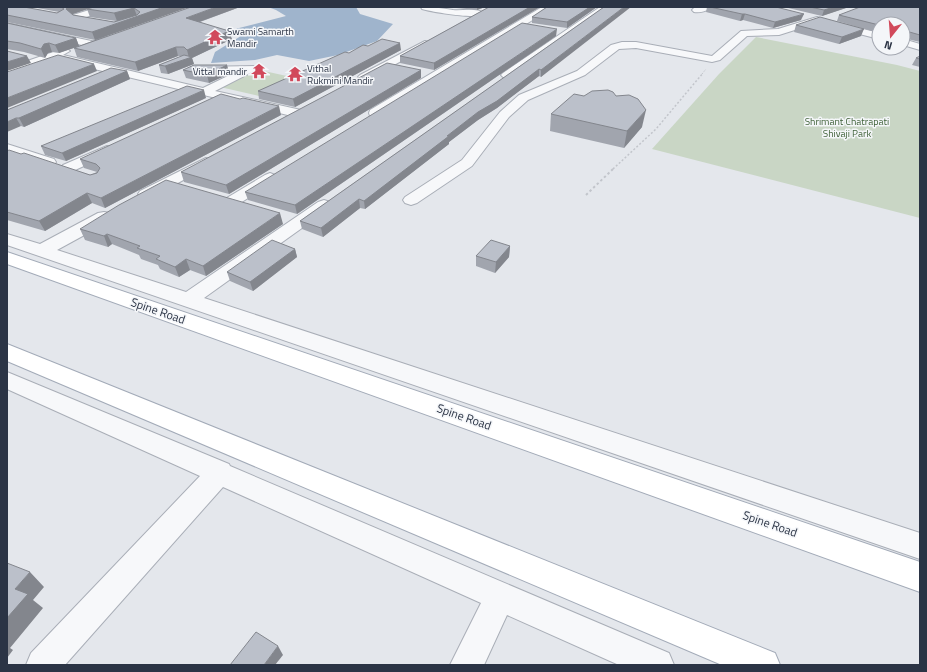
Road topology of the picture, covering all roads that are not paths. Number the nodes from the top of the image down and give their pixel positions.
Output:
1 (108, 7) edge
2 (425, 7) edge
3 (493, 7) edge
4 (708, 7) edge
5 (598, 8) edge
6 (545, 9) edge
7 (697, 10) dead end
8 (480, 14) junction
9 (802, 16) edge
10 (835, 17) dead end
11 (820, 21) junction
12 (108, 22) edge
13 (751, 24) edge
14 (460, 25) edge
15 (519, 25) junction
16 (7, 26) edge
17 (532, 27) edge
18 (774, 30) edge
19 (871, 34) edge
20 (439, 36) edge
21 (919, 46) edge
22 (911, 52) edge
23 (21, 56) edge
24 (57, 57) junction
25 (40, 60) junction
26 (386, 66) junction
27 (400, 68) edge
28 (114, 70) junction
29 (154, 70) dead end
30 (7, 72) edge
31 (420, 73) edge
32 (139, 76) junction
33 (434, 76) junction
34 (7, 77) edge
35 (93, 79) edge
36 (165, 82) junction
37 (351, 84) edge
38 (495, 84) edge
39 (203, 92) junction
40 (222, 96) junction
41 (201, 106) edge
42 (310, 106) edge
43 (296, 113) junction
44 (366, 118) edge
45 (282, 121) edge
46 (117, 145) edge
47 (7, 148) edge
48 (214, 157) edge
49 (68, 168) junction
50 (278, 173) edge
51 (88, 176) edge
52 (167, 183) junction
53 (188, 189) edge
54 (136, 199) edge
55 (332, 199) edge
56 (411, 200) dead end
57 (254, 209) edge
58 (116, 210) edge
59 (7, 239) edge
60 (42, 251) junction
61 (7, 258) edge
62 (188, 300) junction
63 (7, 352) edge
64 (7, 380) edge
65 (220, 472) junction
66 (920, 546) edge
67 (920, 577) edge
68 (500, 596) junction
69 (43, 665) edge
70 (467, 665) edge
71 (658, 665) edge
72 (763, 665) edge

1 - 12 street
2 - 8 street
3 - 8 street
4 - 7 street
5 - 38 street
6 - 15 street
8 - 14 street
9 - 11 street
10 - 11 street
11 - 19 street
11 - 56 street
13 - 18 street
15 - 17 street
15 - 33 street
16 - 24 street
20 - 26 street
21 - 22 street
23 - 25 street
24 - 25 street
24 - 28 street
24 - 34 street
25 - 30 street
26 - 27 street
26 - 37 street
28 - 32 street
28 - 35 street
29 - 32 street
31 - 33 street
32 - 36 street
33 - 44 street
36 - 39 street
36 - 39 street
39 - 40 street
40 - 41 street
40 - 43 street
42 - 43 street
43 - 45 street
46 - 49 street
47 - 49 street
48 - 52 street
49 - 51 street
50 - 57 street
52 - 53 street
52 - 54 street
55 - 62 street
58 - 60 street
59 - 60 street, Spine Road
60 - 62 street, Spine Road
61 - 67 main road, Spine Road
62 - 66 street, Spine Road
63 - 72 main road
64 - 65 street
65 - 68 street
65 - 69 street
68 - 70 street
68 - 71 street

